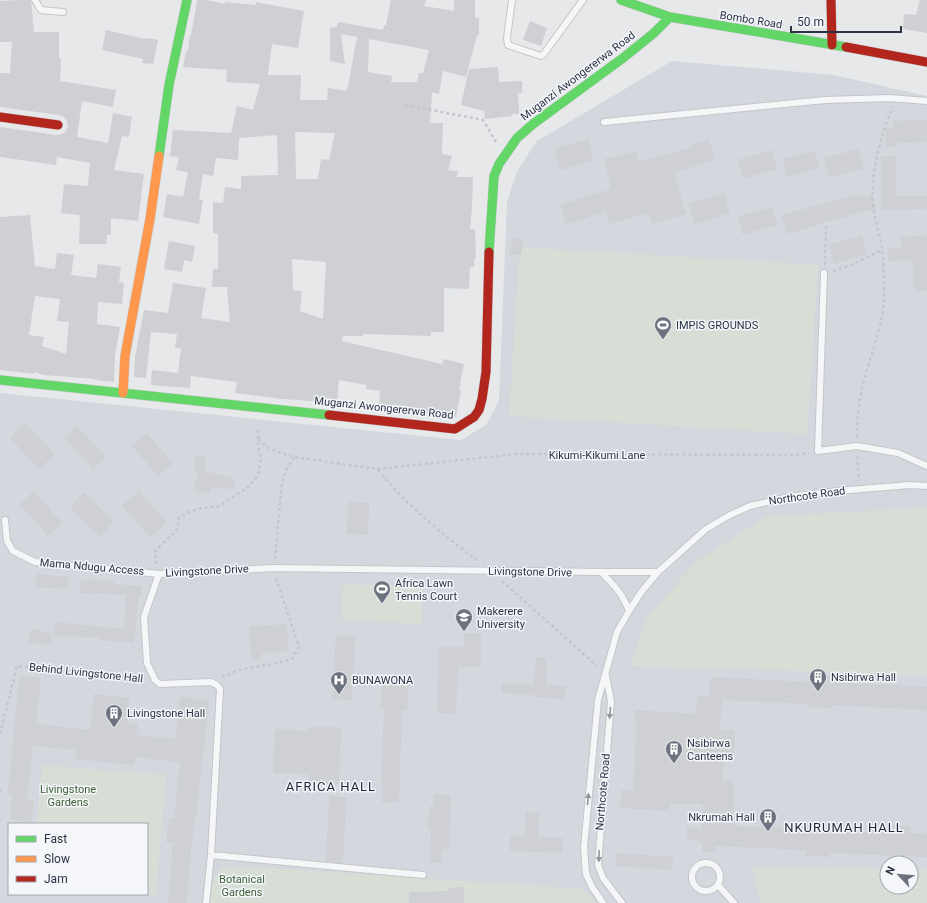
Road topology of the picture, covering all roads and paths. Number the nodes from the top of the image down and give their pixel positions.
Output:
1 (35, 0) edge
2 (187, 0) edge
3 (512, 0) edge
4 (583, 0) edge
5 (620, 0) edge
6 (831, 0) edge
7 (635, 2) edge
8 (63, 12) dead end
9 (670, 16) junction
10 (832, 45) junction
11 (927, 62) edge
12 (896, 98) junction
13 (927, 101) edge
14 (405, 105) dead end
15 (0, 117) edge
16 (604, 122) dead end
17 (58, 125) dead end
18 (508, 151) junction
19 (826, 225) dead end
20 (882, 250) junction
21 (824, 273) junction
22 (0, 380) edge
23 (123, 393) junction
24 (258, 430) dead end
25 (258, 440) junction
26 (857, 446) junction
27 (818, 451) junction
28 (294, 457) junction
29 (927, 466) edge
30 (376, 469) junction
31 (927, 486) edge
32 (860, 489) junction
33 (5, 520) dead end
34 (274, 568) junction
35 (491, 571) junction
36 (601, 572) junction
37 (658, 572) junction
38 (159, 574) junction
39 (629, 611) junction
40 (606, 674) junction
41 (155, 680) junction
42 (211, 682) junction
43 (0, 734) edge
44 (0, 789) edge
45 (0, 796) edge
46 (212, 855) junction
47 (423, 875) dead end
48 (718, 885) junction
49 (206, 903) edge
50 (603, 903) edge
51 (622, 903) edge
52 (734, 903) edge

1 - 8 lane
2 - 23 street
3 - 4 lane
5 - 7 street, Bombo Road
6 - 10 street
7 - 9 street, Bombo Road
9 - 10 street, Bombo Road
9 - 18 street, Muganzi Awongererwa Road
10 - 11 street, Bombo Road
12 - 13 lane
12 - 16 lane
12 - 20 path
14 - 18 path
15 - 17 street
18 - 23 street, Muganzi Awongererwa Road
19 - 21 path
20 - 21 path
20 - 26 path
21 - 27 lane
22 - 23 street, Muganzi Awongererwa Road
24 - 25 path
25 - 28 path, Kikumi-Kikumi Lane
25 - 38 path
26 - 27 lane
26 - 29 lane
26 - 32 path
27 - 30 path, Kikumi-Kikumi Lane
28 - 30 path, Kikumi-Kikumi Lane
28 - 34 path
30 - 35 path
31 - 32 lane, Northcote Road
32 - 37 lane, Northcote Road
33 - 38 lane, Mama Ndugu Access
34 - 35 lane, Livingstone Drive
34 - 38 lane, Livingstone Drive
34 - 42 path
35 - 36 lane, Livingstone Drive
35 - 40 path
36 - 37 lane, Livingstone Drive
36 - 39 lane
37 - 39 lane, Northcote Road
38 - 41 lane, Livingstone Drive
39 - 40 lane, Northcote Road
50 -> 40 lane, Northcote Road
40 -> 51 lane, Northcote Road
41 - 42 lane
41 - 43 path, Behind Livingstone Hall
42 - 46 lane
44 - 45 path
46 - 47 lane
46 - 49 lane
48 - 48 lane
48 - 52 lane

